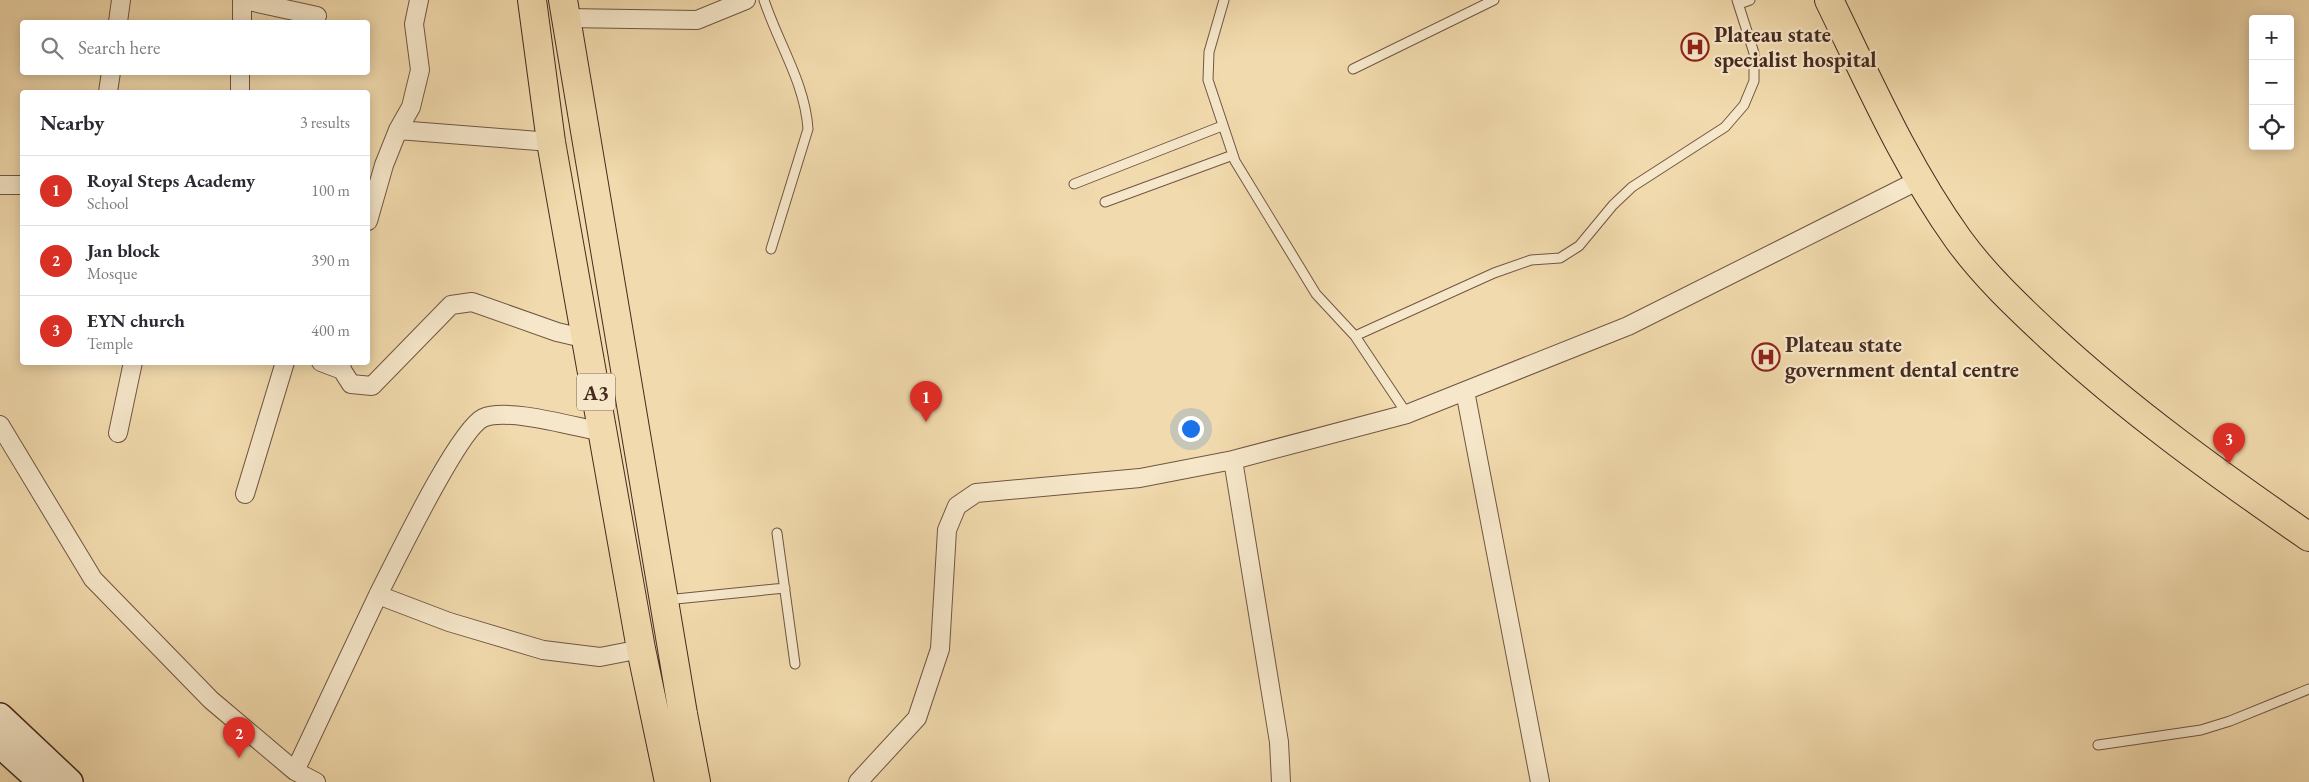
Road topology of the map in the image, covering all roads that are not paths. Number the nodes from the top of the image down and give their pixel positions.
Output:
1 (121, 0) edge
2 (243, 0) edge
3 (419, 0) edge
4 (532, 0) edge
5 (746, 0) edge
6 (764, 0) edge
7 (1224, 0) edge
8 (1494, 0) edge
9 (1750, 0) edge
10 (1829, 0) edge
11 (1738, 2) edge
12 (564, 9) edge
13 (316, 16) dead end
14 (118, 20) edge
15 (242, 20) edge
16 (1353, 69) dead end
17 (111, 75) edge
18 (240, 75) edge
19 (108, 90) edge
20 (240, 90) edge
21 (1222, 126) junction
22 (398, 130) junction
23 (551, 142) junction
24 (1233, 155) junction
25 (1919, 180) junction
26 (1074, 184) dead end
27 (0, 185) edge
28 (20, 185) edge
29 (1105, 202) dead end
30 (370, 214) edge
31 (771, 249) dead end
32 (1355, 336) junction
33 (587, 339) junction
34 (132, 365) edge
35 (284, 365) edge
36 (342, 366) edge
37 (1465, 391) junction
38 (1407, 414) junction
39 (0, 425) edge
40 (603, 432) junction
41 (118, 433) dead end
42 (1233, 460) junction
43 (245, 494) dead end
44 (650, 518) junction
45 (618, 521) junction
46 (777, 534) dead end
47 (2309, 537) edge
48 (785, 588) junction
49 (378, 595) junction
50 (664, 600) junction
51 (641, 649) junction
52 (795, 664) dead end
53 (2309, 689) edge
54 (0, 716) edge
55 (0, 744) edge
56 (2098, 745) dead end
57 (295, 771) junction
58 (41, 782) edge
59 (70, 782) edge
60 (316, 782) edge
61 (669, 782) edge
62 (696, 782) edge
63 (858, 782) edge
64 (1281, 782) edge
65 (1540, 782) edge

1 - 14 street
2 - 13 street
2 - 15 street
3 - 22 street
4 - 23 main road, A3
5 - 12 street
6 - 31 lane
7 - 21 lane
8 - 16 lane
9 - 11 lane
10 - 25 main road
11 - 32 lane
12 - 44 main road, A3
17 - 19 street
18 - 20 street
21 - 24 lane
21 - 26 lane
22 - 23 street
22 - 30 street
23 - 33 main road, A3
24 - 29 lane
24 - 32 lane
25 - 37 street
25 - 47 main road
27 - 28 street
32 - 38 lane
33 - 36 street
33 - 40 main road, A3
34 - 41 street
35 - 43 street
37 - 38 street
37 - 65 street
38 - 42 street
39 - 57 street
40 - 45 main road, A3
40 - 49 street
42 - 63 street
42 - 64 street
44 - 45 main road
44 - 50 main road, A3
45 - 51 main road, A3
46 - 48 lane
48 - 50 lane
48 - 52 lane
49 - 51 street
49 - 57 street
50 - 62 main road, A3
51 - 61 main road, A3
53 - 56 lane
54 - 59 street
55 - 58 street
57 - 60 street

